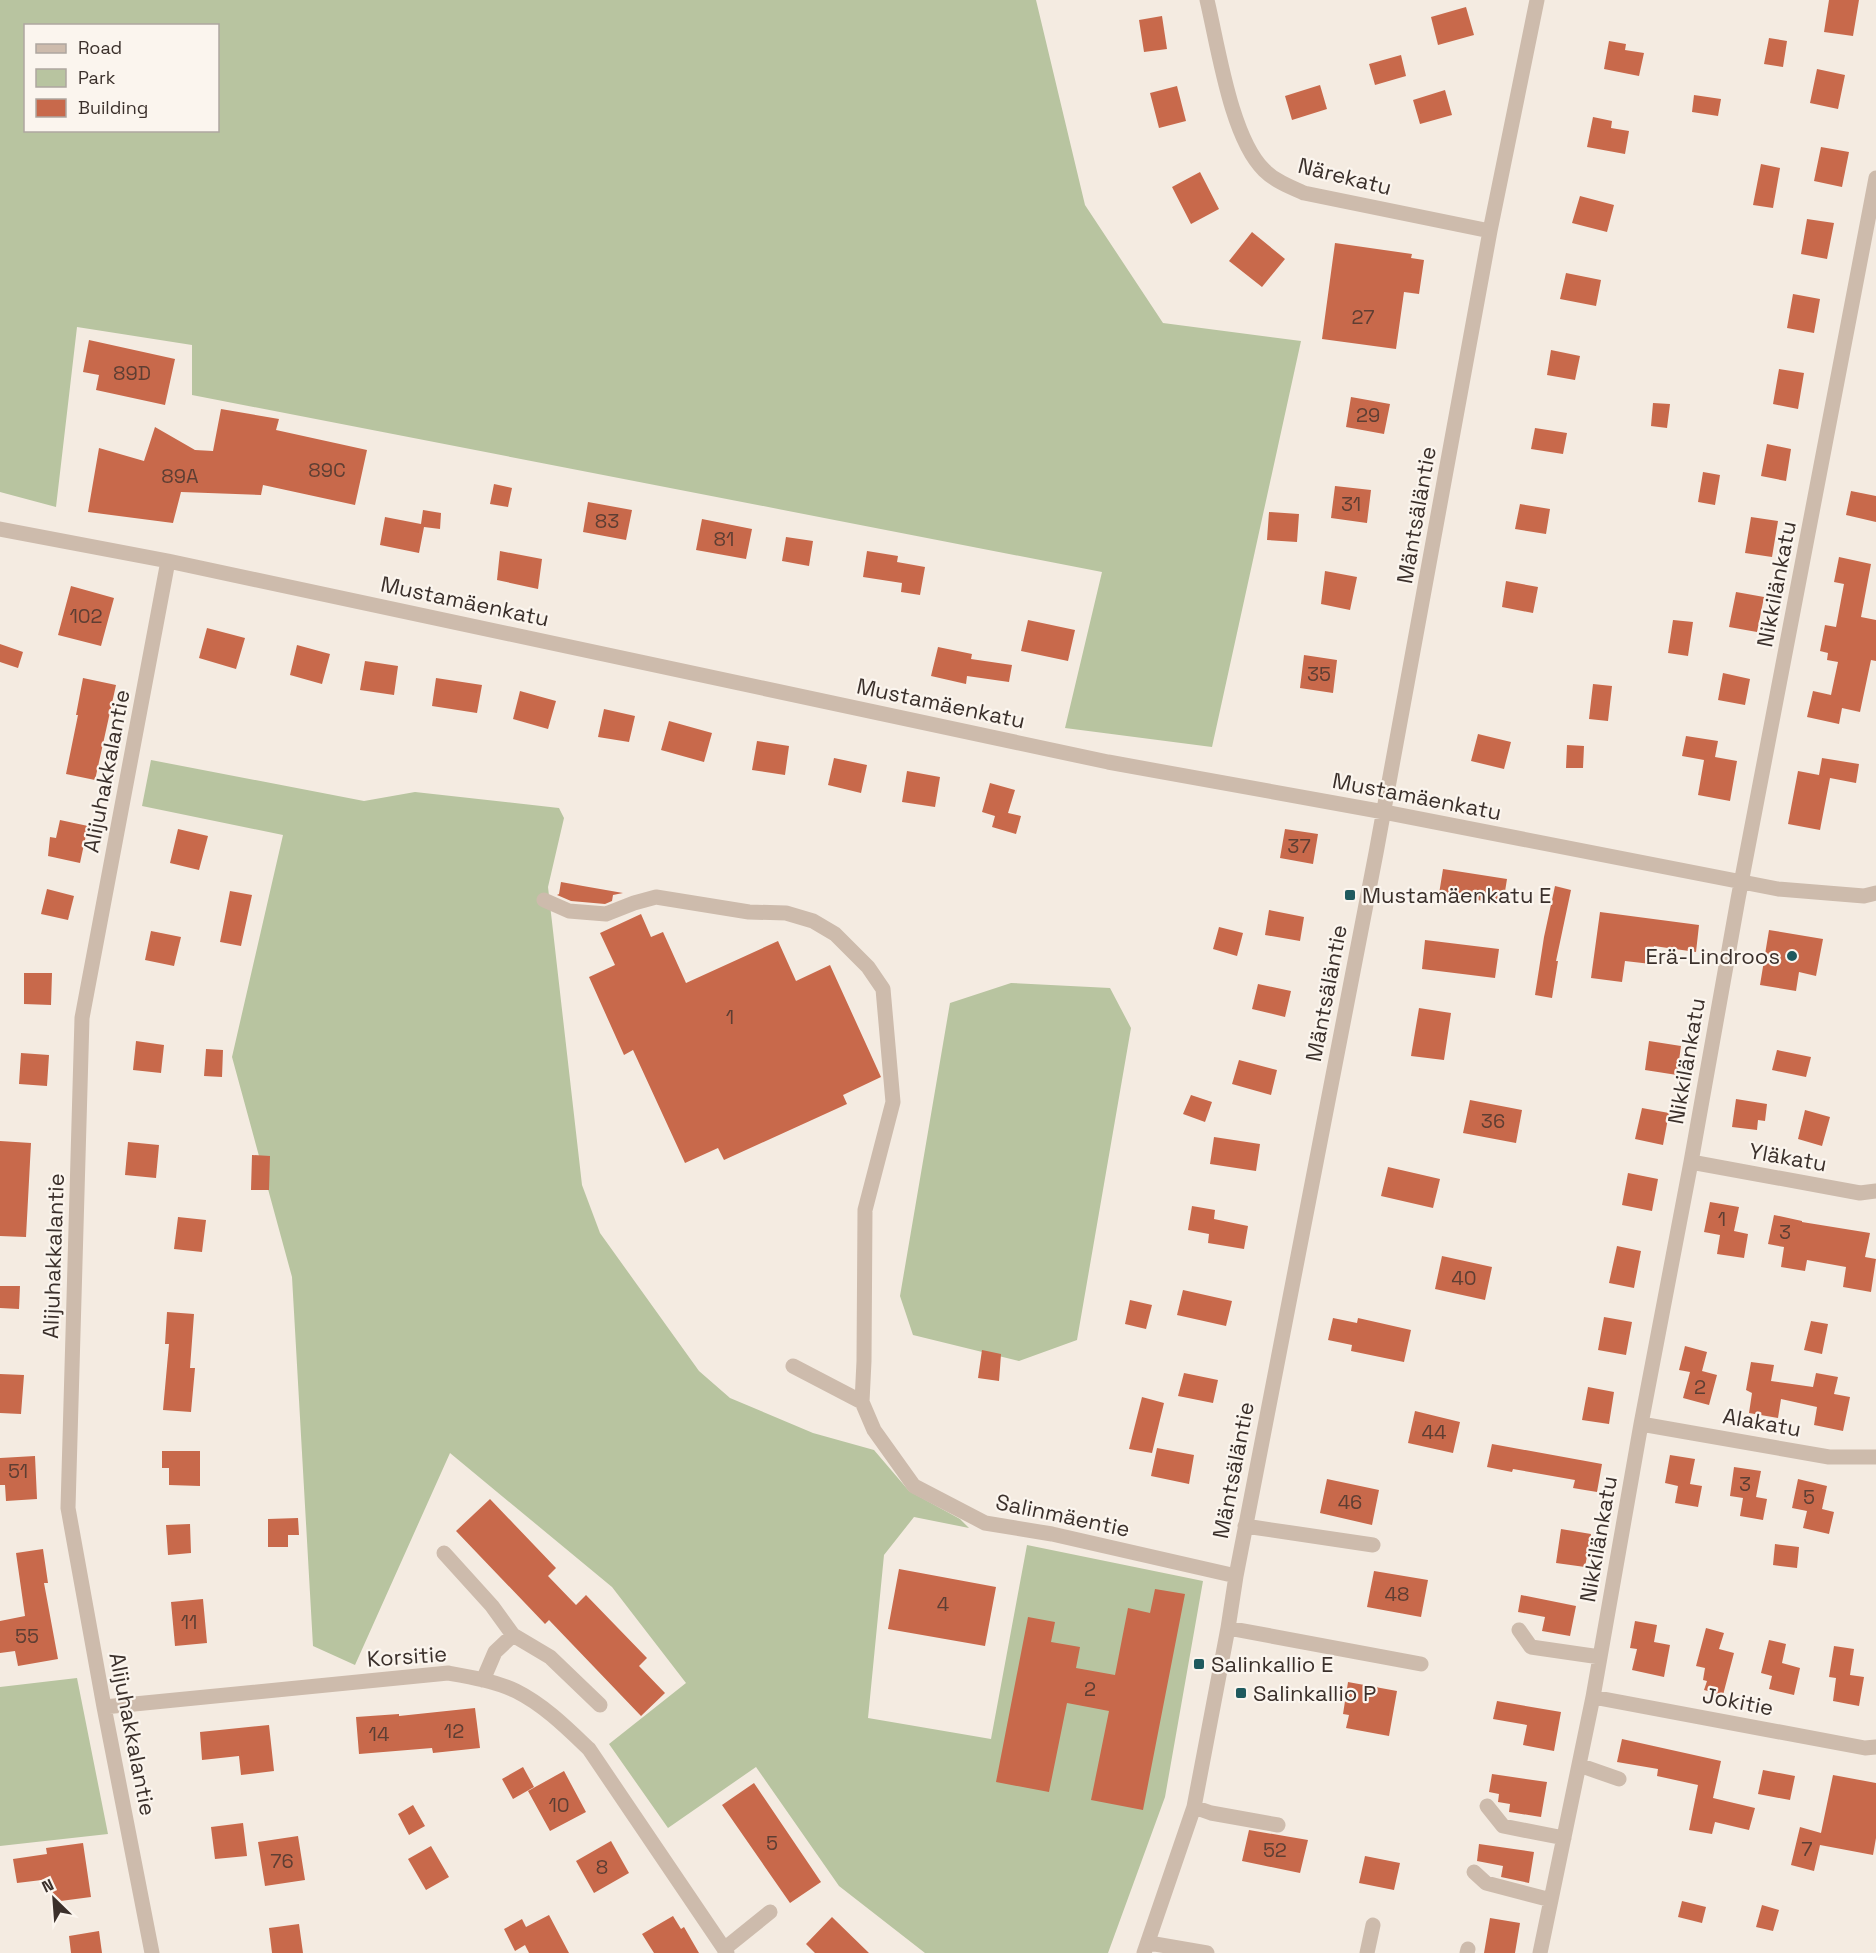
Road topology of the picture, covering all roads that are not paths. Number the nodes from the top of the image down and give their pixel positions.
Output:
1 (1207, 0) edge
2 (1537, 0) edge
3 (1876, 178) edge
4 (1490, 231) junction
5 (0, 529) edge
6 (168, 561) junction
7 (1384, 812) junction
8 (1743, 882) junction
9 (1876, 893) edge
10 (544, 900) dead end
11 (1691, 1162) junction
12 (1876, 1191) edge
13 (793, 1366) dead end
14 (862, 1402) junction
15 (1641, 1424) junction
16 (1876, 1457) edge
17 (1245, 1526) junction
18 (1373, 1545) dead end
19 (444, 1553) dead end
20 (1236, 1576) junction
21 (1228, 1628) junction
22 (1519, 1630) dead end
23 (513, 1635) junction
24 (1600, 1657) junction
25 (1421, 1664) dead end
26 (483, 1680) junction
27 (1593, 1697) junction
28 (600, 1706) dead end
29 (104, 1707) junction
30 (1876, 1748) edge
31 (1579, 1765) junction
32 (1618, 1779) dead end
33 (1487, 1806) dead end
34 (1194, 1807) junction
35 (1278, 1825) dead end
36 (1564, 1838) junction
37 (1474, 1872) dead end
38 (1551, 1900) junction
39 (770, 1912) dead end
40 (1373, 1926) dead end
41 (1146, 1948) edge
42 (726, 1951) edge
43 (152, 1953) edge
44 (1207, 1953) edge
45 (1367, 1953) edge
46 (1540, 1953) edge

1 - 4 street, Närekatu
2 - 4 street, Mäntsäläntie
3 - 8 street, Nikkilänkatu
4 - 7 street, Mäntsäläntie
5 - 6 street, Mustamäenkatu
6 - 7 street, Mustamäenkatu
6 - 29 street, Alijuhakkalantie
7 - 8 street, Mustamäenkatu
7 - 17 street, Mäntsäläntie
8 - 9 street, Mustamäenkatu
8 - 11 street, Nikkilänkatu
10 - 14 street
11 - 12 street, Yläkatu
11 - 15 street, Nikkilänkatu
13 - 14 street
14 - 20 street, Salinmäentie
15 - 16 street, Alakatu
15 - 24 street, Nikkilänkatu
17 - 18 street
17 - 20 street, Mäntsäläntie
19 - 23 street
20 - 21 street, Mäntsäläntie
21 - 25 street
21 - 34 street, Mäntsäläntie
22 - 24 street
23 - 26 street
23 - 28 street
24 - 27 street, Nikkilänkatu
26 - 29 street, Korsitie
26 - 42 street, Korsitie
27 - 30 street, Jokitie
27 - 31 street, Nikkilänkatu
29 - 43 street, Alijuhakkalantie
31 - 32 street
31 - 36 street, Nikkilänkatu
33 - 36 street
34 - 35 street
34 - 41 street, Mäntsäläntie
36 - 38 street, Nikkilänkatu
37 - 38 street
38 - 46 street, Nikkilänkatu
39 - 42 street
40 - 45 street
41 - 44 street

